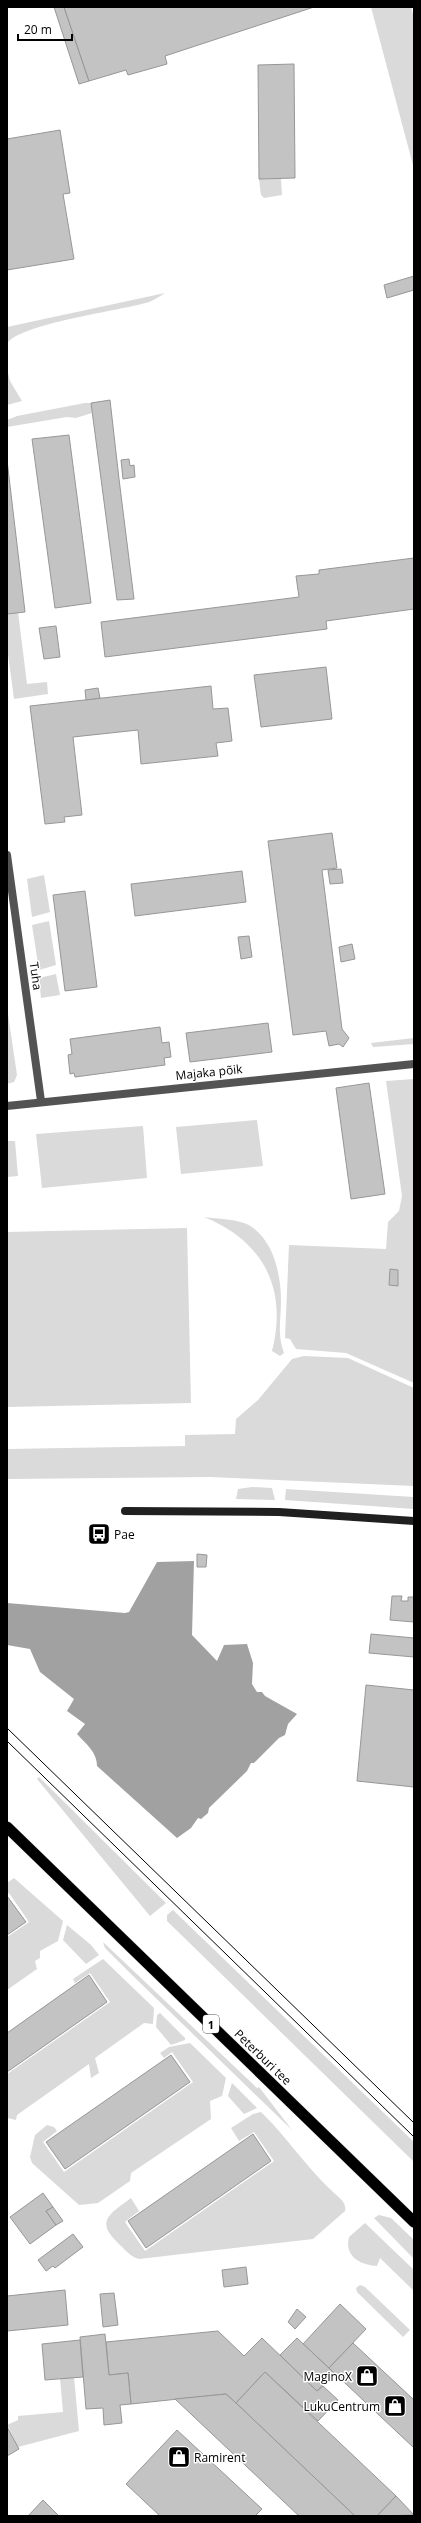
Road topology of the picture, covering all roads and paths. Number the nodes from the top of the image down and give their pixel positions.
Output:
1 (7, 855) edge
2 (414, 1064) edge
3 (41, 1101) junction
4 (7, 1106) edge
5 (125, 1511) dead end
6 (414, 1521) edge
7 (7, 1827) edge
8 (414, 2222) edge

1 - 3 street, Tuha
2 - 3 street, Majaka põik
3 - 4 street, Majaka põik
5 - 6 main road
7 - 8 highway, Peterburi tee / 1

